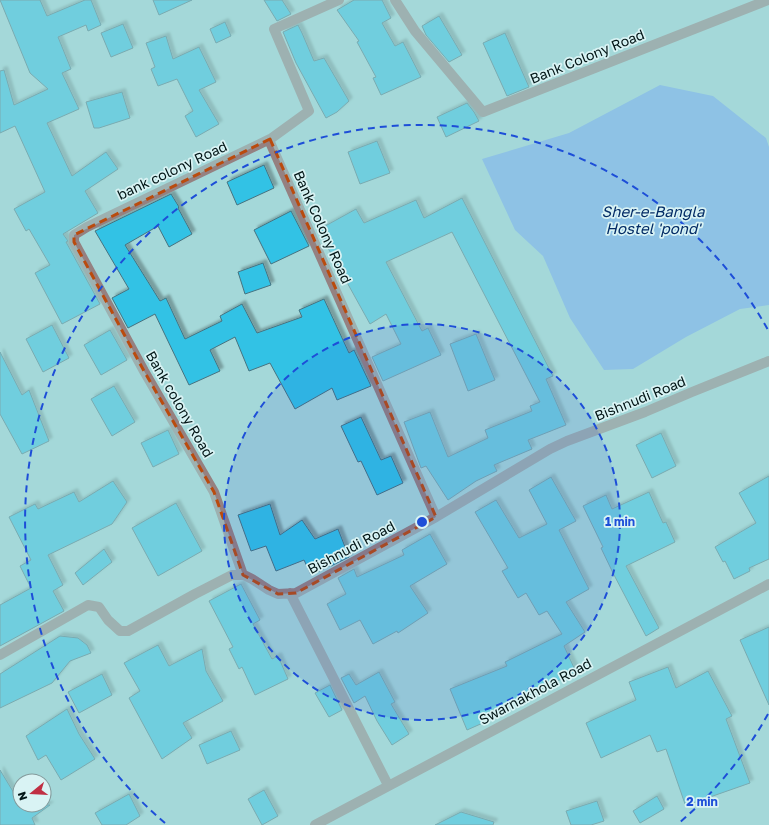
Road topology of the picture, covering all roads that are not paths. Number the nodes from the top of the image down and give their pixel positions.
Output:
1 (339, 0) edge
2 (395, 0) edge
3 (768, 0) edge
4 (270, 139) junction
5 (87, 226) joint
6 (769, 361) edge
7 (436, 518) junction
8 (232, 544) dead end
9 (242, 575) junction
10 (769, 584) edge
11 (290, 594) junction
12 (0, 655) edge
13 (388, 785) junction
14 (315, 825) edge

1 - 4 street
2 - 3 street, Bank Colony Road
4 - 5 street, bank colony Road
4 - 7 street, Bank Colony Road
5 - 9 street, Bank colony Road
6 - 7 street, Bishnudi Road
7 - 11 street, Bishnudi Road
8 - 9 street
9 - 11 street
9 - 12 street
10 - 13 street, Swarnakhola Road
11 - 13 street
13 - 14 street, Swarnakhola Road

